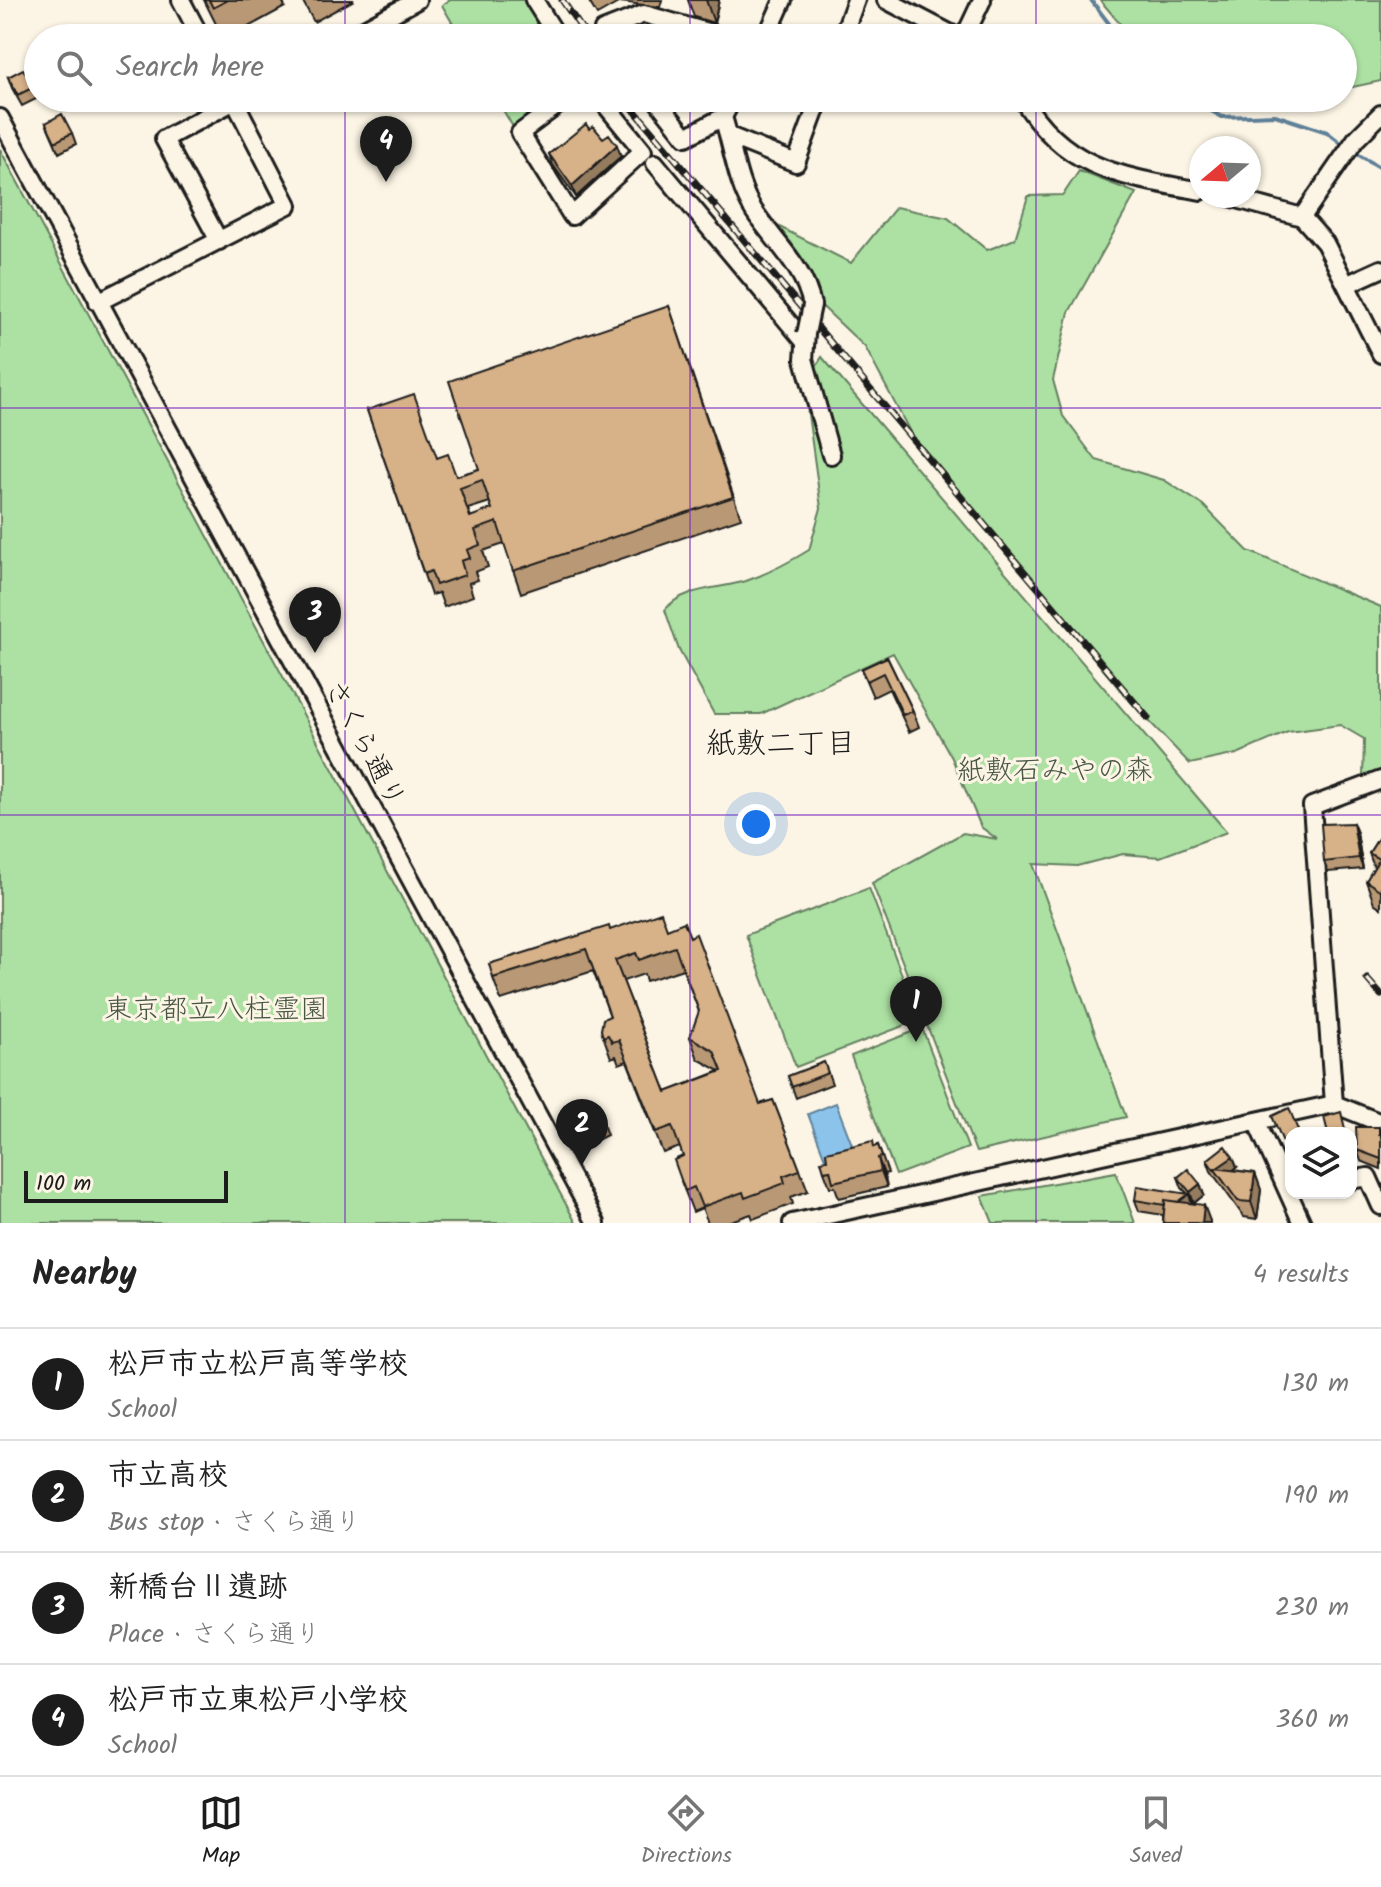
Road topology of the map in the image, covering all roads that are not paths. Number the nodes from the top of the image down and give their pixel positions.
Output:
1 (181, 0) edge
2 (417, 0) edge
3 (534, 0) edge
4 (783, 0) edge
5 (856, 0) edge
6 (886, 0) edge
7 (982, 0) edge
8 (194, 24) edge
9 (373, 24) edge
10 (549, 24) edge
11 (615, 24) edge
12 (679, 24) edge
13 (772, 24) edge
14 (847, 24) edge
15 (934, 24) edge
16 (969, 24) edge
17 (213, 112) edge
18 (242, 112) edge
19 (548, 112) edge
20 (611, 112) edge
21 (666, 112) edge
22 (726, 112) edge
23 (815, 112) edge
24 (1030, 112) edge
25 (1381, 114) edge
26 (723, 117) junction
27 (0, 118) edge
28 (729, 136) junction
29 (655, 163) dead end
30 (1189, 189) edge
31 (1261, 206) edge
32 (1302, 217) junction
33 (219, 241) junction
34 (1381, 269) edge
35 (1348, 284) junction
36 (98, 302) junction
37 (806, 338) junction
38 (1381, 354) edge
39 (831, 455) dead end
40 (1381, 780) edge
41 (1334, 1104) junction
42 (1256, 1121) junction
43 (1381, 1123) edge
44 (1375, 1179) edge
45 (1285, 1182) edge
46 (1292, 1199) edge
47 (1381, 1206) edge
48 (596, 1223) edge
49 (792, 1223) edge
50 (1302, 1223) edge

1 - 8 street
2 - 9 street
3 - 10 street
4 - 13 street
5 - 14 street
6 - 15 street
7 - 16 street
11 - 12 street
17 - 33 street
18 - 33 street
19 - 20 street
21 - 26 street
22 - 26 street
23 - 28 street
24 - 30 street
25 - 32 street
26 - 28 street
27 - 36 street, さくら通り
28 - 37 street, bridge
29 - 37 street
31 - 32 street
32 - 35 street
33 - 36 street
34 - 35 street
35 - 38 street
36 - 48 street, さくら通り
37 - 39 street
40 - 41 street
41 - 42 street
41 - 43 street
42 - 45 street
42 - 49 street
44 - 47 street
46 - 50 street

